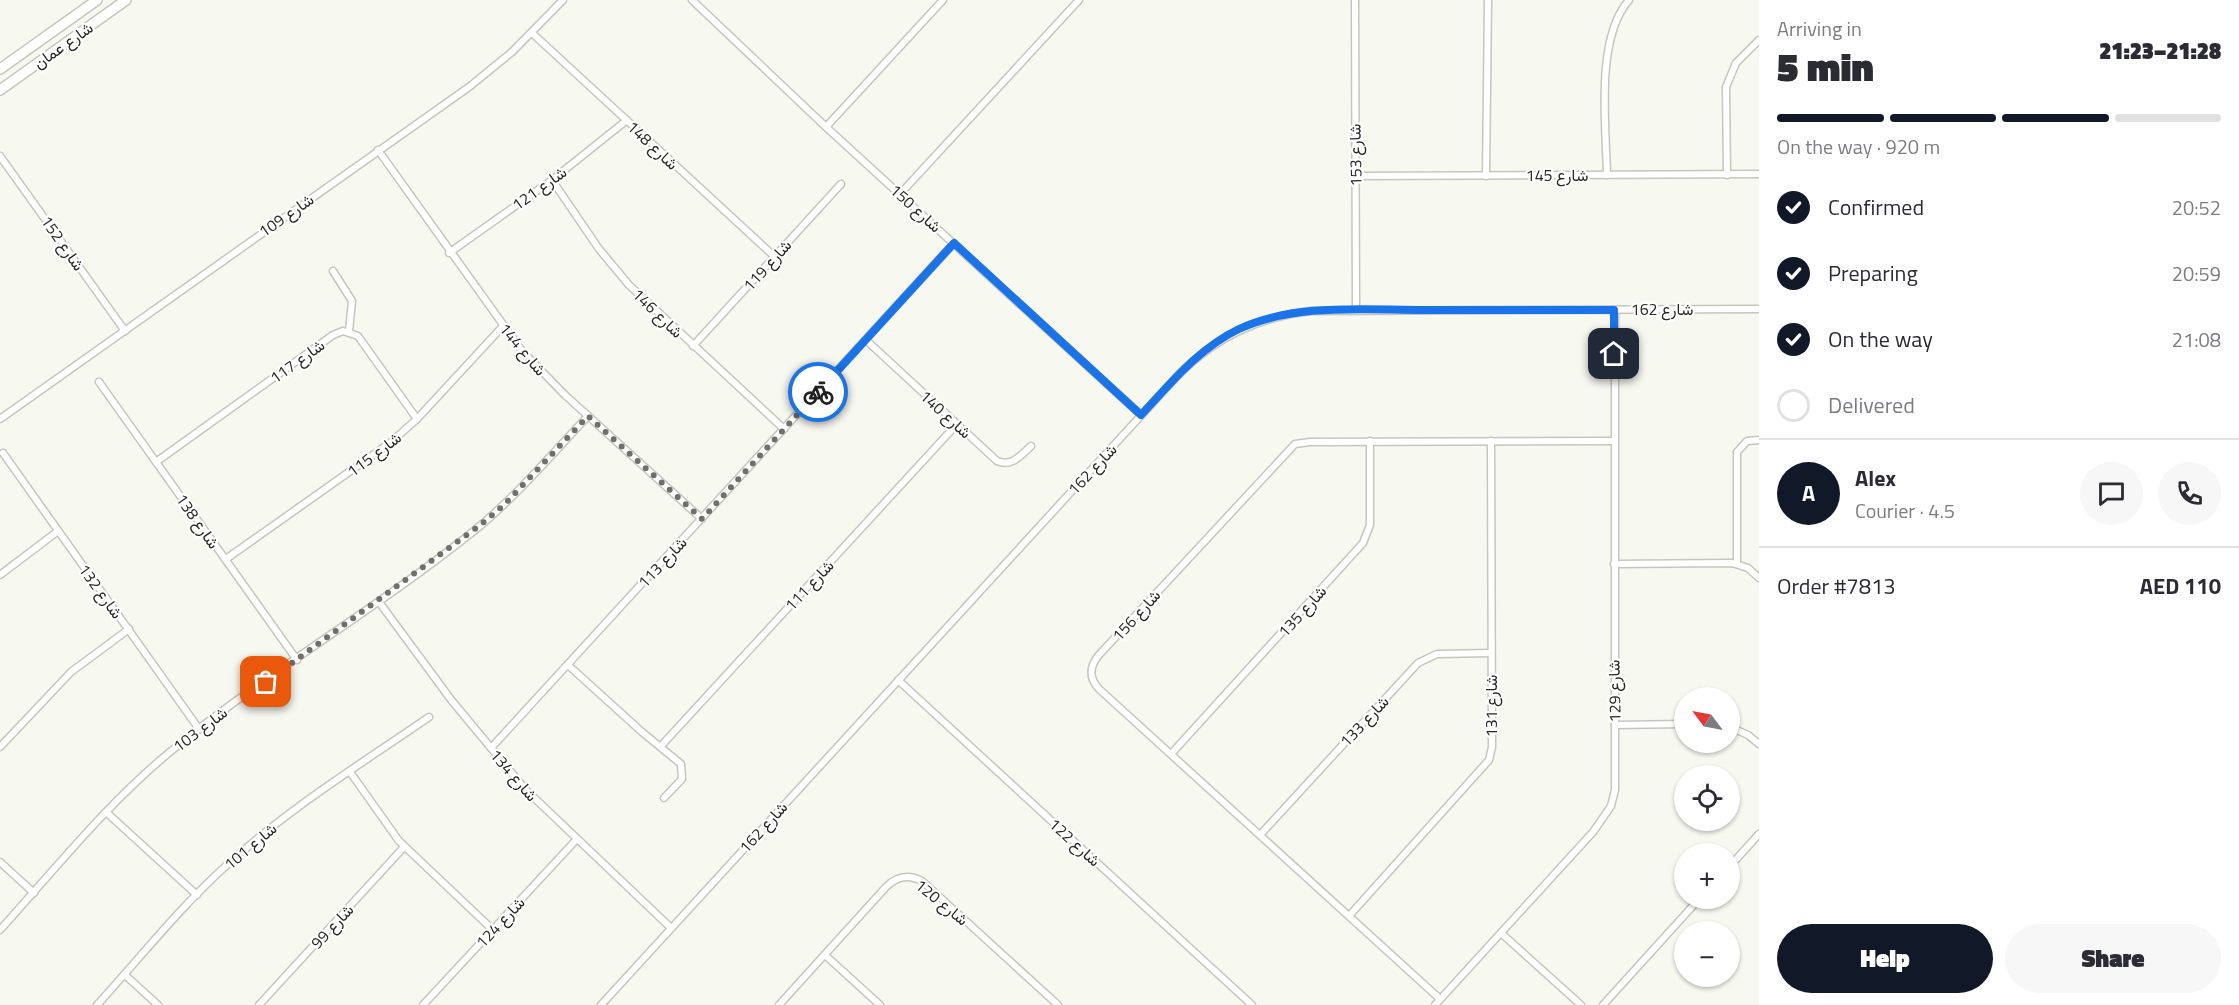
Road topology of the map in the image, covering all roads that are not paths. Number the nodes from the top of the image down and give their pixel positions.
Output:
1 (97, 0) edge
2 (126, 0) edge
3 (563, 0) edge
4 (692, 0) edge
5 (943, 0) edge
6 (1079, 0) edge
7 (1355, 0) edge
8 (1488, 0) edge
9 (1629, 0) edge
10 (532, 33) junction
11 (1759, 40) edge
12 (0, 69) edge
13 (0, 90) edge
14 (627, 120) junction
15 (826, 127) junction
16 (378, 150) junction
17 (0, 156) edge
18 (1759, 174) edge
19 (1606, 175) junction
20 (1727, 175) junction
21 (1356, 176) junction
22 (1486, 176) junction
23 (552, 180) junction
24 (841, 184) dead end
25 (900, 194) junction
26 (954, 243) junction
27 (450, 253) junction
28 (775, 257) junction
29 (333, 271) dead end
30 (1759, 309) edge
31 (1356, 310) junction
32 (1614, 310) junction
33 (503, 327) junction
34 (125, 330) junction
35 (349, 331) junction
36 (866, 340) junction
37 (693, 346) junction
38 (99, 382) dead end
39 (1141, 415) junction
40 (588, 416) junction
41 (0, 419) edge
42 (417, 419) junction
43 (957, 424) junction
44 (784, 429) junction
45 (1759, 440) edge
46 (1370, 441) junction
47 (1491, 441) junction
48 (1614, 441) junction
49 (1031, 446) dead end
50 (3, 453) dead end
51 (156, 462) junction
52 (702, 519) junction
53 (58, 531) junction
54 (226, 560) junction
55 (1614, 564) junction
56 (1737, 564) junction
57 (0, 575) edge
58 (1759, 578) edge
59 (379, 602) junction
60 (129, 629) junction
61 (1491, 653) junction
62 (297, 660) junction
63 (568, 665) junction
64 (898, 680) junction
65 (429, 717) dead end
66 (1674, 724) edge
67 (1615, 725) junction
68 (199, 729) junction
69 (1740, 733) edge
70 (1759, 744) edge
71 (662, 746) junction
72 (0, 747) edge
73 (491, 748) junction
74 (1171, 754) junction
75 (350, 772) junction
76 (664, 798) dead end
77 (106, 812) junction
78 (1759, 834) edge
79 (1260, 835) junction
80 (576, 840) junction
81 (404, 847) junction
82 (1740, 855) edge
83 (0, 862) edge
84 (34, 893) junction
85 (197, 895) junction
86 (1690, 909) edge
87 (1349, 916) junction
88 (671, 928) junction
89 (0, 930) edge
90 (493, 930) junction
91 (1501, 933) junction
92 (825, 955) junction
93 (125, 975) junction
94 (1440, 999) junction
95 (97, 1005) edge
96 (158, 1005) edge
97 (260, 1005) edge
98 (423, 1005) edge
99 (601, 1005) edge
100 (779, 1005) edge
101 (880, 1005) edge
102 (1058, 1005) edge
103 (1252, 1005) edge
104 (1435, 1005) edge
105 (1581, 1005) edge
106 (1603, 1005) edge

1 - 12 main road, شارع عمان
2 - 13 main road, شارع عمان
3 - 10 street, شارع 109
4 - 15 street, شارع 150
5 - 15 street
6 - 25 street
7 - 21 street, شارع 153
8 - 22 street
9 - 19 street
10 - 14 street, شارع 148
10 - 16 street, شارع 109
11 - 20 street
14 - 23 street, شارع 121
14 - 28 street, شارع 148
15 - 25 street, شارع 150
16 - 27 street, شارع 144
16 - 34 street, شارع 109
17 - 34 street, شارع 152
18 - 20 street, شارع 145
19 - 20 street, شارع 145
19 - 22 street, شارع 145
21 - 22 street, شارع 145
21 - 31 street, شارع 153
23 - 27 street, شارع 121
23 - 37 street, شارع 146
24 - 28 street, شارع 119
25 - 26 street, شارع 150
26 - 36 street, شارع 113
26 - 39 street, شارع 150
27 - 33 street, شارع 144
28 - 37 street, شارع 119
29 - 35 street
30 - 32 street, شارع 162
31 - 32 street, شارع 162
31 - 39 street, شارع 162
32 - 48 street, شارع 129
33 - 40 street, شارع 144
33 - 42 street, شارع 115
34 - 41 street, شارع 109
35 - 42 street
35 - 51 street, شارع 117
36 - 43 street, شارع 140
36 - 44 street, شارع 113
37 - 44 street, شارع 146
38 - 51 street, شارع 138
39 - 64 street, شارع 162
40 - 52 street, شارع 144
40 - 59 street, شارع 103
42 - 54 street, شارع 115
43 - 49 street, شارع 140
43 - 71 street, شارع 111
44 - 52 street, شارع 113
45 - 56 street
46 - 47 street, شارع 156
46 - 74 street, شارع 135
46 - 74 street, شارع 156
47 - 48 street, شارع 156
47 - 61 street, شارع 131
48 - 55 street, شارع 129
50 - 53 street, شارع 132
51 - 54 street, شارع 138
52 - 63 street, شارع 113
53 - 57 street
53 - 60 street, شارع 132
54 - 62 street, شارع 138
55 - 56 street
55 - 67 street, شارع 129
56 - 58 street
59 - 62 street, شارع 103
59 - 73 street, شارع 134
60 - 68 street, شارع 132
60 - 72 street
61 - 79 street, شارع 133
61 - 87 street, شارع 131
62 - 68 street, شارع 103
63 - 71 street
63 - 73 street, شارع 113
64 - 88 street, شارع 162
64 - 103 street, شارع 122
65 - 75 street, شارع 101
66 - 67 street
67 - 91 street, شارع 129
68 - 77 street, شارع 103
69 - 70 street
71 - 76 street
73 - 80 street, شارع 134
74 - 79 street, شارع 156
75 - 81 street
75 - 85 street, شارع 101
77 - 84 street, شارع 103
77 - 85 street
78 - 82 street
79 - 87 street, شارع 156
80 - 88 street, شارع 134
80 - 90 street, شارع 124
81 - 90 street
81 - 97 street, شارع 99
83 - 84 street
84 - 89 street, شارع 103
85 - 93 street, شارع 101
86 - 106 street
87 - 94 street, شارع 156
88 - 99 street, شارع 162
90 - 98 street, شارع 124
91 - 94 street, شارع 129
91 - 105 street
92 - 100 street, شارع 120
92 - 101 street
92 - 102 street, شارع 120
93 - 95 street, شارع 101
93 - 96 street
94 - 104 street, شارع 129

